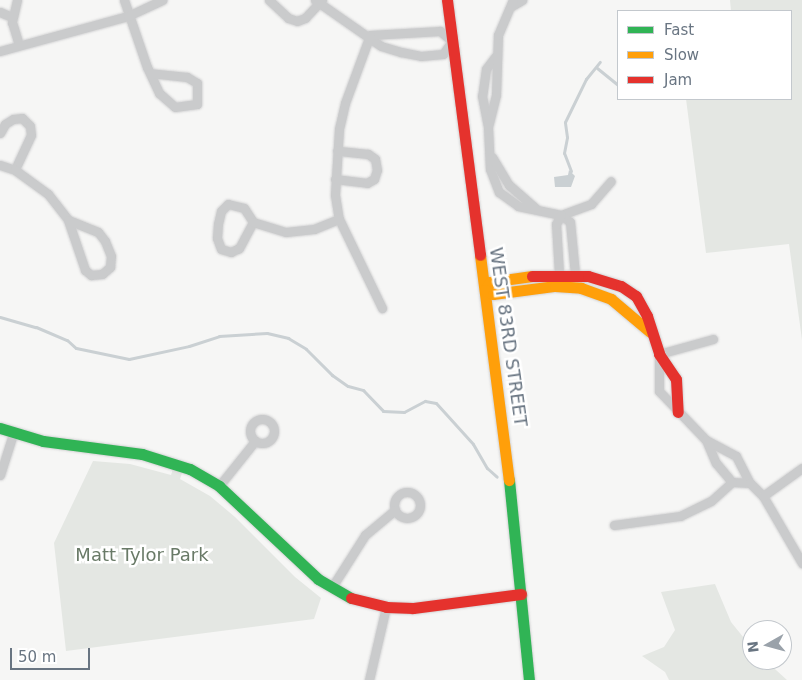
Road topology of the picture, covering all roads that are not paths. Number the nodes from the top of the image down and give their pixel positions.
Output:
1 (16, 0) edge
2 (124, 0) edge
3 (162, 0) edge
4 (269, 0) edge
5 (447, 0) edge
6 (522, 0) edge
7 (319, 1) edge
8 (513, 3) edge
9 (0, 12) edge
10 (128, 16) junction
11 (12, 17) junction
12 (370, 35) junction
13 (452, 41) junction
14 (19, 45) junction
15 (0, 51) edge
16 (495, 57) junction
17 (150, 73) junction
18 (488, 127) junction
19 (0, 133) edge
20 (337, 151) junction
21 (0, 165) edge
22 (15, 170) junction
23 (335, 179) junction
24 (611, 181) dead end
25 (561, 215) junction
26 (339, 219) junction
27 (68, 220) junction
28 (253, 222) junction
29 (559, 274) junction
30 (575, 274) junction
31 (566, 286) junction
32 (486, 290) junction
33 (382, 308) dead end
34 (650, 332) junction
35 (712, 338) dead end
36 (659, 354) junction
37 (678, 412) junction
38 (0, 428) edge
39 (13, 434) junction
40 (254, 440) dead end
41 (706, 440) junction
42 (802, 468) edge
43 (0, 475) edge
44 (732, 482) junction
45 (750, 483) junction
46 (219, 486) junction
47 (763, 496) junction
48 (395, 510) dead end
49 (614, 524) dead end
50 (802, 563) edge
51 (332, 587) junction
52 (521, 594) junction
53 (386, 607) junction
54 (370, 680) edge
55 (529, 680) edge

1 - 11 street
2 - 10 street
3 - 10 street
4 - 7 street
5 - 13 street, WEST 83RD STREET
6 - 8 street
7 - 12 street
8 - 16 street
9 - 11 street
10 - 14 street
10 - 17 street
11 - 14 street
12 - 13 street
12 - 13 street
12 - 20 street
13 - 32 street, WEST 83RD STREET
14 - 15 street
16 - 18 street
16 - 18 street
17 - 17 street
18 - 25 street
19 - 22 street
20 - 23 street
20 - 23 street
21 - 22 street
22 - 27 street
23 - 26 street
24 - 25 street
25 - 29 street
25 - 30 street
26 - 28 street
26 - 33 street
27 - 27 street
28 - 28 street
29 - 30 street
29 - 31 street
29 - 32 street
30 - 31 street
30 - 34 street
31 - 32 street
31 - 34 street
32 - 52 street, WEST 83RD STREET
34 - 36 street
35 - 36 street
36 - 37 street
36 - 37 street
37 - 41 street
38 - 39 street
39 - 43 street
39 - 46 street
40 - 46 street
41 - 44 street
41 - 45 street
42 - 47 street
44 - 45 street
44 - 49 street
45 - 47 street
46 - 51 street
47 - 50 street
48 - 51 street
51 - 53 street
52 - 53 street
52 - 55 street, WEST 83RD STREET
53 - 54 street

